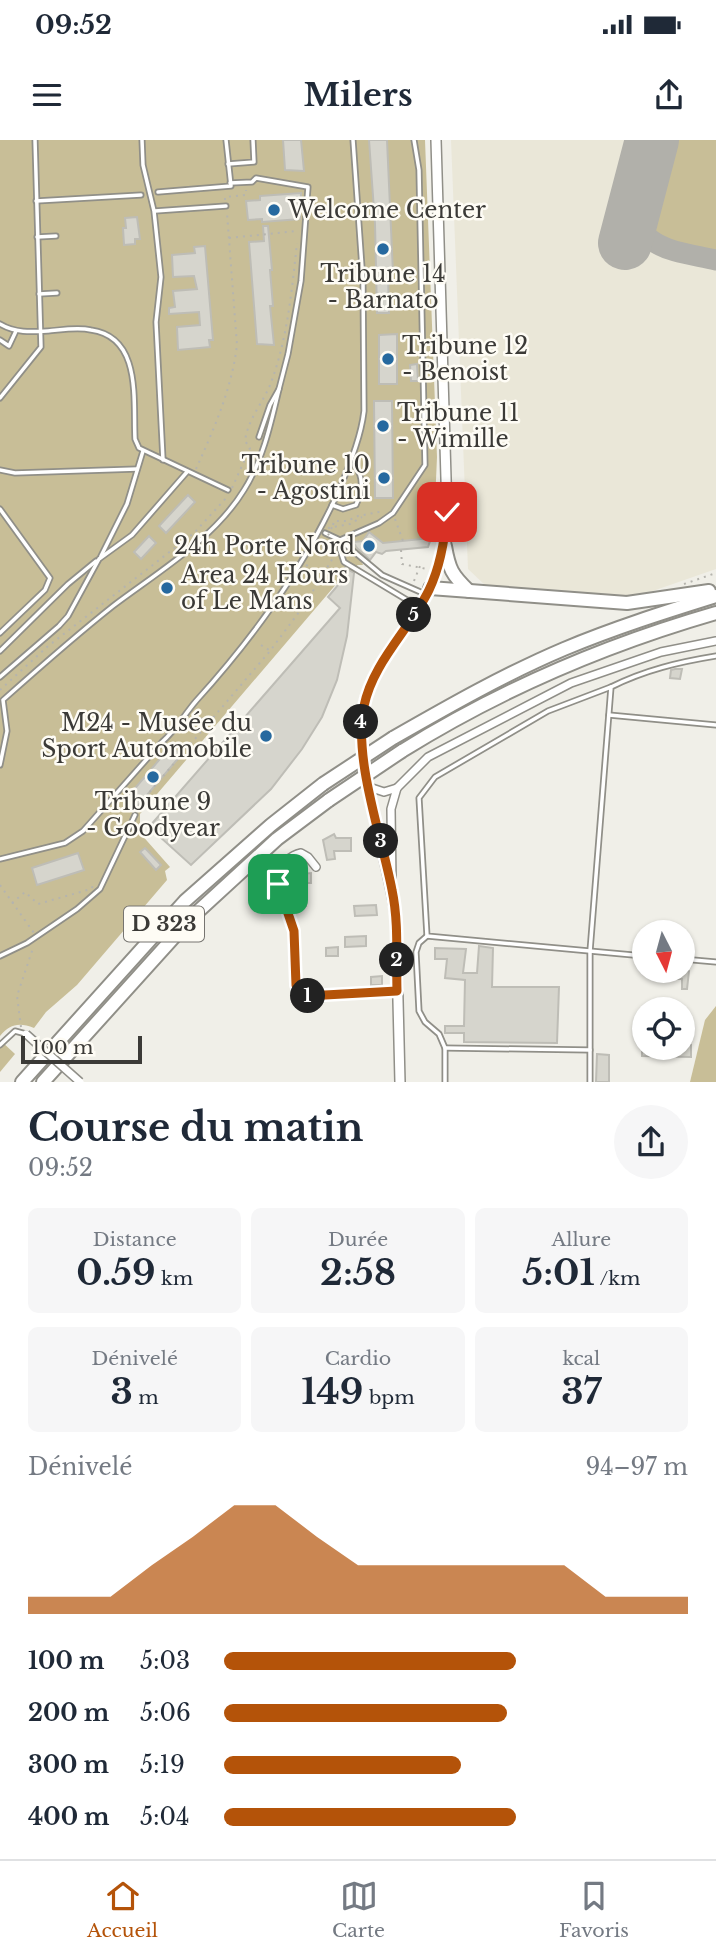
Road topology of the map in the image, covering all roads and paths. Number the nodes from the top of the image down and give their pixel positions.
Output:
1 (35, 140) edge
2 (142, 140) edge
3 (226, 140) edge
4 (253, 140) edge
5 (353, 140) edge
6 (414, 140) edge
7 (436, 140) edge
8 (229, 164) junction
9 (230, 185) junction
10 (246, 188) dead end
11 (158, 192) dead end
12 (141, 195) dead end
13 (233, 197) dead end
14 (36, 201) junction
15 (226, 206) dead end
16 (154, 211) junction
17 (227, 218) dead end
18 (299, 231) dead end
19 (56, 236) dead end
20 (37, 237) junction
21 (229, 238) junction
22 (297, 243) dead end
23 (57, 293) dead end
24 (39, 294) junction
25 (0, 324) edge
26 (16, 331) junction
27 (40, 331) junction
28 (0, 340) edge
29 (279, 389) junction
30 (0, 398) edge
31 (259, 437) dead end
32 (143, 451) junction
33 (163, 460) junction
34 (355, 466) dead end
35 (137, 468) junction
36 (0, 470) edge
37 (195, 471) dead end
38 (187, 472) junction
39 (228, 490) dead end
40 (332, 505) junction
41 (0, 509) edge
42 (324, 531) joint
43 (320, 536) dead end
44 (340, 540) junction
45 (444, 546) junction
46 (316, 549) dead end
47 (401, 550) dead end
48 (311, 557) dead end
49 (99, 559) junction
50 (435, 573) junction
51 (325, 575) junction
52 (330, 578) dead end
53 (716, 590) edge
54 (469, 591) junction
55 (426, 595) junction
56 (716, 596) edge
57 (716, 613) edge
58 (0, 633) edge
59 (716, 640) edge
60 (261, 645) dead end
61 (270, 650) junction
62 (0, 651) edge
63 (716, 656) edge
64 (0, 677) edge
65 (611, 687) junction
66 (0, 690) edge
67 (609, 715) junction
68 (201, 718) dead end
69 (208, 723) junction
70 (716, 725) edge
71 (0, 765) edge
72 (369, 787) junction
73 (397, 788) junction
74 (136, 808) dead end
75 (135, 815) dead end
76 (0, 859) edge
77 (316, 867) dead end
78 (97, 882) dead end
79 (1, 886) edge
80 (393, 892) junction
81 (12, 903) junction
82 (36, 936) junction
83 (427, 936) junction
84 (590, 951) junction
85 (632, 955) edge
86 (0, 956) edge
87 (695, 960) edge
88 (716, 962) edge
89 (397, 991) junction
90 (24, 1033) junction
91 (0, 1045) edge
92 (445, 1048) junction
93 (590, 1050) junction
94 (22, 1082) edge
95 (43, 1082) edge
96 (80, 1082) edge
97 (400, 1082) edge
98 (445, 1082) edge
99 (590, 1082) edge

1 - 14 lane
2 - 16 lane
3 - 8 lane
4 - 8 lane
5 - 40 lane
6 - 44 lane
7 - 45 street
8 - 9 lane
9 - 11 lane
9 - 29 lane
10 - 13 path
12 - 14 lane
14 - 20 lane
15 - 16 lane
16 - 33 lane
17 - 21 path
18 - 21 path
19 - 20 lane
20 - 24 lane
21 - 37 path
22 - 66 path
23 - 24 lane
24 - 27 lane
25 - 26 lane
26 - 27 lane
26 - 28 lane
27 - 30 lane
27 - 32 lane
29 - 31 lane
29 - 71 lane
32 - 33 lane
32 - 35 lane
33 - 38 lane
34 - 40 lane
35 - 36 lane
35 - 49 lane
38 - 39 lane
38 - 49 lane
40 - 76 lane
41 - 58 lane
42 - 44 lane
42 - 46 path, bridge
43 - 51 path
44 - 55 lane
44 - 55 lane
45 - 50 street
45 - 54 highway
47 - 50 path
48 - 51 path
49 - 62 lane
49 - 64 lane
50 - 55 street
51 - 52 path
51 - 61 path
53 - 54 highway
54 - 55 highway
55 - 72 street
56 - 94 highway, D 323, bridge
57 - 95 highway, D 323, bridge
59 - 73 street
60 - 61 path
61 - 69 path
63 - 65 lane
65 - 67 lane
65 - 83 lane
67 - 70 lane
67 - 84 lane
68 - 69 path
69 - 74 path
72 - 73 street
72 - 80 street
73 - 80 street
75 - 82 lane
77 - 89 street
78 - 81 path
79 - 81 path
80 - 89 street
81 - 82 path
82 - 86 lane
82 - 90 path
83 - 84 lane
83 - 92 lane
84 - 85 lane
84 - 93 lane
87 - 88 lane
89 - 97 street
90 - 91 lane
90 - 96 street, bridge
92 - 93 lane
92 - 98 lane
93 - 99 lane

